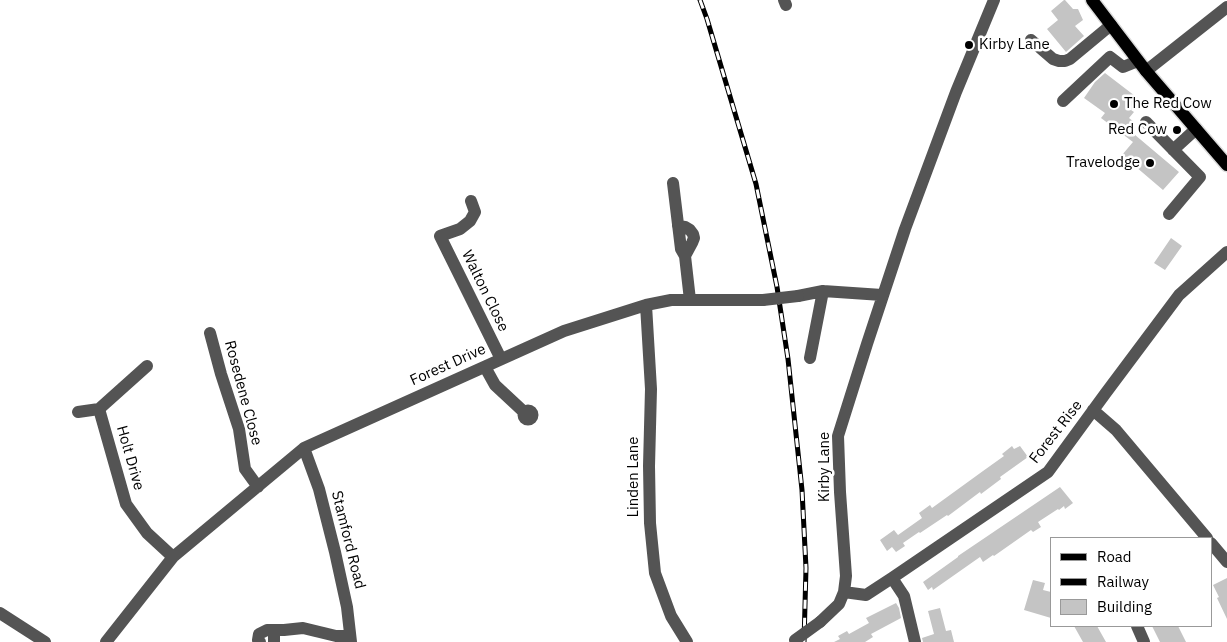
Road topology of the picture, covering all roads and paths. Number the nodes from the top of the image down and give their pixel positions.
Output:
1 (994, 0) edge
2 (1092, 0) edge
3 (1227, 7) edge
4 (1111, 25) junction
5 (1031, 40) dead end
6 (1142, 66) junction
7 (1063, 101) dead end
8 (1146, 122) dead end
9 (1196, 130) junction
10 (1174, 150) junction
11 (1227, 165) edge
12 (672, 183) dead end
13 (471, 201) dead end
14 (1169, 214) dead end
15 (1227, 252) edge
16 (823, 291) junction
17 (882, 295) junction
18 (690, 300) junction
19 (646, 305) junction
20 (210, 333) dead end
21 (810, 358) dead end
22 (501, 359) junction
23 (147, 366) dead end
24 (485, 367) junction
25 (99, 409) junction
26 (1093, 410) junction
27 (78, 412) dead end
28 (524, 412) dead end
29 (304, 448) junction
30 (258, 487) junction
31 (1206, 537) edge
32 (1212, 544) edge
33 (173, 557) junction
34 (1227, 562) edge
35 (892, 578) junction
36 (844, 592) junction
37 (0, 613) edge
38 (1137, 627) edge
39 (273, 636) edge
40 (351, 639) edge
41 (793, 641) edge
42 (45, 642) edge
43 (106, 642) edge
44 (260, 642) edge
45 (687, 642) edge
46 (915, 642) edge
47 (1144, 642) edge

1 - 17 street, Kirby Lane
2 - 4 main road
3 - 6 street
4 - 5 street
4 - 6 main road
6 - 7 street
6 - 9 main road
8 - 10 street
9 - 10 street
9 - 11 main road
10 - 14 street
12 - 18 street
13 - 22 street, Walton Close
15 - 26 street, Forest Rise
16 - 17 street, Forest Drive
16 - 18 street, Forest Drive, bridge
16 - 21 street
17 - 36 street, Kirby Lane
18 - 19 street, Forest Drive
19 - 22 street, Forest Drive
19 - 45 street, Linden Lane
20 - 30 street, Rosedene Close
22 - 24 street, Forest Drive
23 - 25 street
24 - 28 street
24 - 29 street, Forest Drive
25 - 27 street
25 - 33 street, Holt Drive
26 - 31 street
26 - 35 street, Forest Rise
29 - 30 street, Forest Drive
29 - 40 street, Stamford Road
30 - 33 street, Forest Drive
32 - 34 street
33 - 43 street, Forest Drive
35 - 36 street, Forest Rise
35 - 46 street
36 - 41 street, bridge
37 - 42 street
38 - 47 street
39 - 40 street
39 - 44 street

